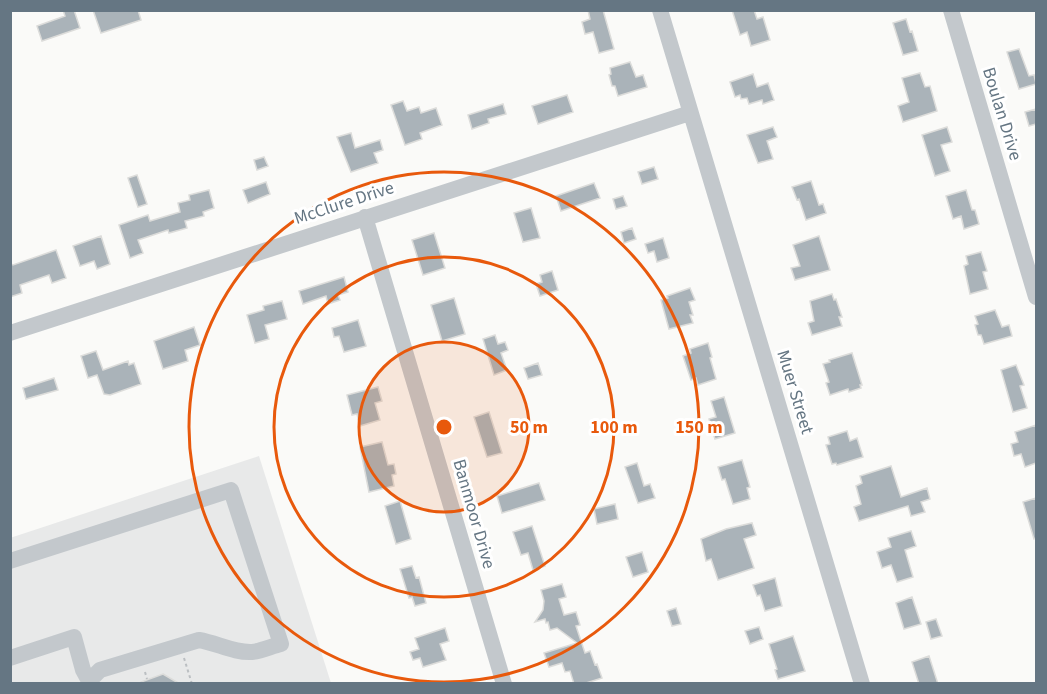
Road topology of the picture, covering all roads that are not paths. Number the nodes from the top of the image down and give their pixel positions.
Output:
1 (660, 10) edge
2 (951, 10) edge
3 (690, 112) junction
4 (365, 216) junction
5 (1036, 297) edge
6 (10, 333) edge
7 (10, 561) edge
8 (10, 658) edge
9 (89, 682) edge
10 (504, 684) edge
11 (862, 684) edge

1 - 3 street, Muer Street
2 - 5 street, Boulan Drive
3 - 4 street, McClure Drive
3 - 11 street, Muer Street
4 - 6 street, McClure Drive
4 - 10 street, Banmoor Drive
7 - 9 street
8 - 9 street

